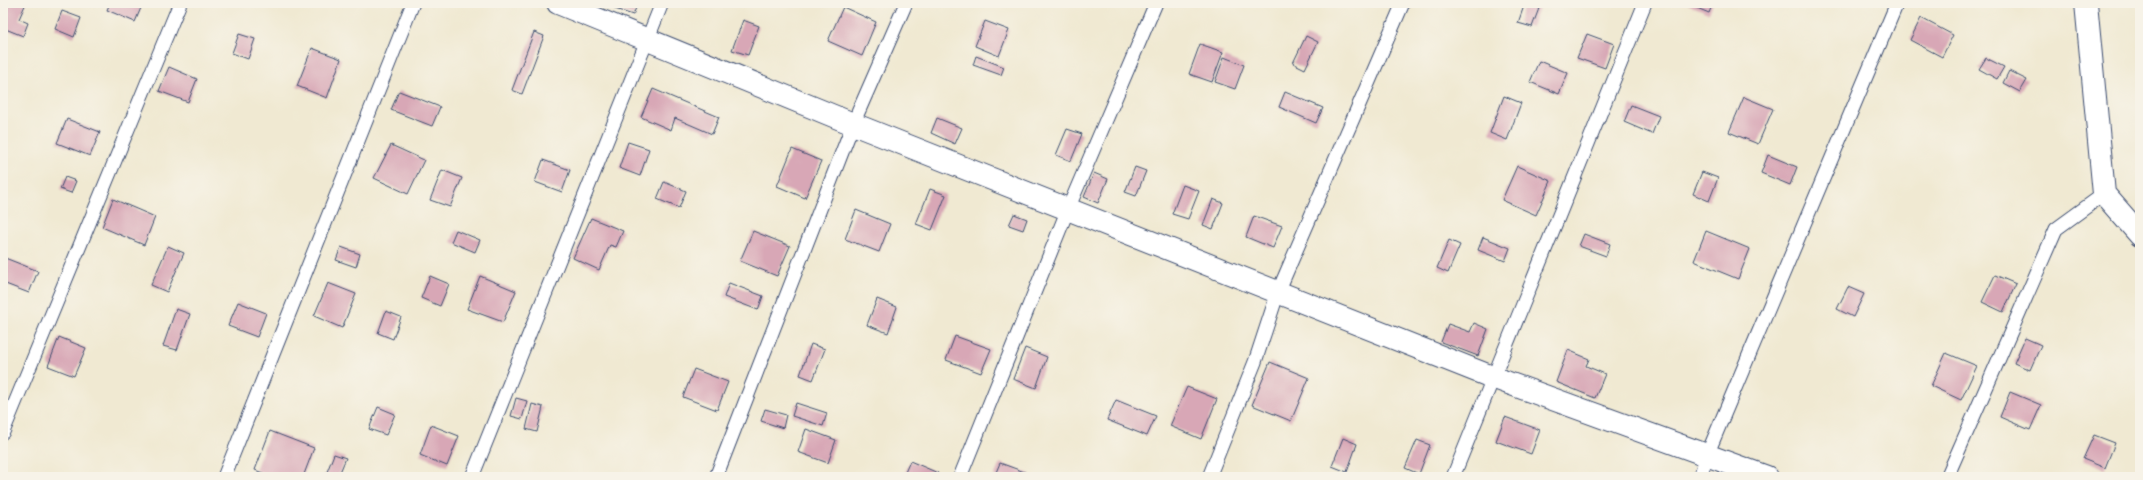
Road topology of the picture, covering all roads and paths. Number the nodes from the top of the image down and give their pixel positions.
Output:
1 (180, 3) edge
2 (413, 3) edge
3 (558, 3) edge
4 (662, 3) edge
5 (906, 3) edge
6 (1156, 3) edge
7 (1403, 3) edge
8 (1645, 3) edge
9 (1898, 3) edge
10 (2086, 3) edge
11 (647, 39) junction
12 (853, 124) junction
13 (2104, 194) junction
14 (1068, 209) junction
15 (2140, 235) edge
16 (1278, 292) junction
17 (1492, 377) junction
18 (3, 432) edge
19 (1707, 455) junction
20 (224, 477) edge
21 (472, 477) edge
22 (716, 477) edge
23 (960, 477) edge
24 (1209, 477) edge
25 (1452, 477) edge
26 (1700, 477) edge
27 (1767, 477) edge
28 (1947, 477) edge

1 - 18 lane
2 - 20 lane
3 - 11 street
4 - 11 lane
5 - 12 lane
6 - 14 lane
7 - 16 lane
8 - 17 lane
9 - 19 lane
10 - 13 street
11 - 12 street
11 - 21 lane
12 - 14 street
12 - 22 lane
13 - 15 street
13 - 28 lane
14 - 16 street
14 - 23 lane
16 - 17 street
16 - 24 lane
17 - 19 street
17 - 25 lane
19 - 26 lane
19 - 27 street

